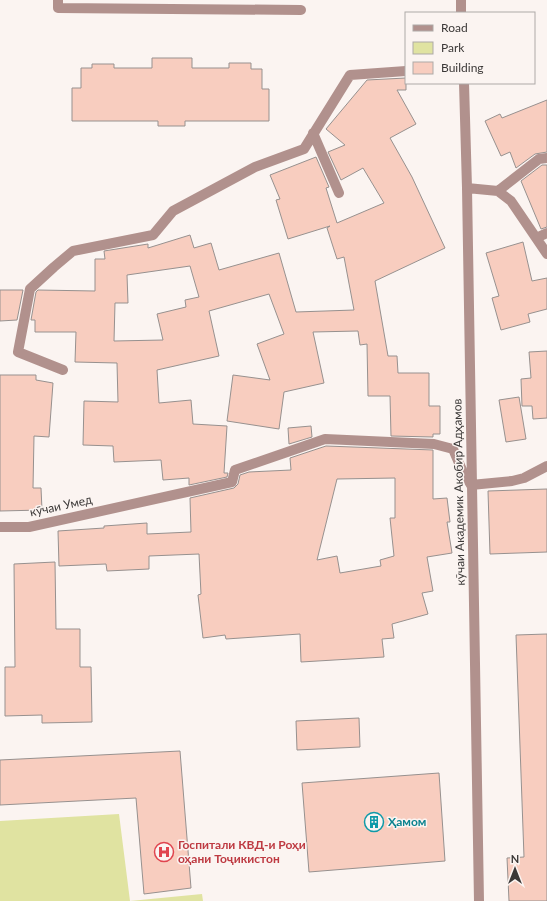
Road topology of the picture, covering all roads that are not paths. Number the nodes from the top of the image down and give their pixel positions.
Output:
1 (58, 0) edge
2 (461, 0) edge
3 (301, 10) dead end
4 (461, 12) edge
5 (405, 71) edge
6 (464, 84) edge
7 (313, 133) junction
8 (547, 158) edge
9 (467, 188) junction
10 (498, 191) junction
11 (339, 193) dead end
12 (547, 233) edge
13 (536, 238) junction
14 (547, 254) edge
15 (63, 370) dead end
16 (547, 466) edge
17 (471, 485) junction
18 (0, 527) edge
19 (479, 901) edge

1 - 3 street
2 - 4 street
5 - 7 street
6 - 9 street, кӯчаи Академик Акобир Адҳамов
7 - 11 street
7 - 15 street
8 - 10 street
9 - 10 street
9 - 17 street, кӯчаи Академик Акобир Адҳамов
10 - 13 street
12 - 13 street
13 - 14 street
16 - 17 street
17 - 18 street, кӯчаи Умед
17 - 19 street, кӯчаи Академик Акобир Адҳамов

